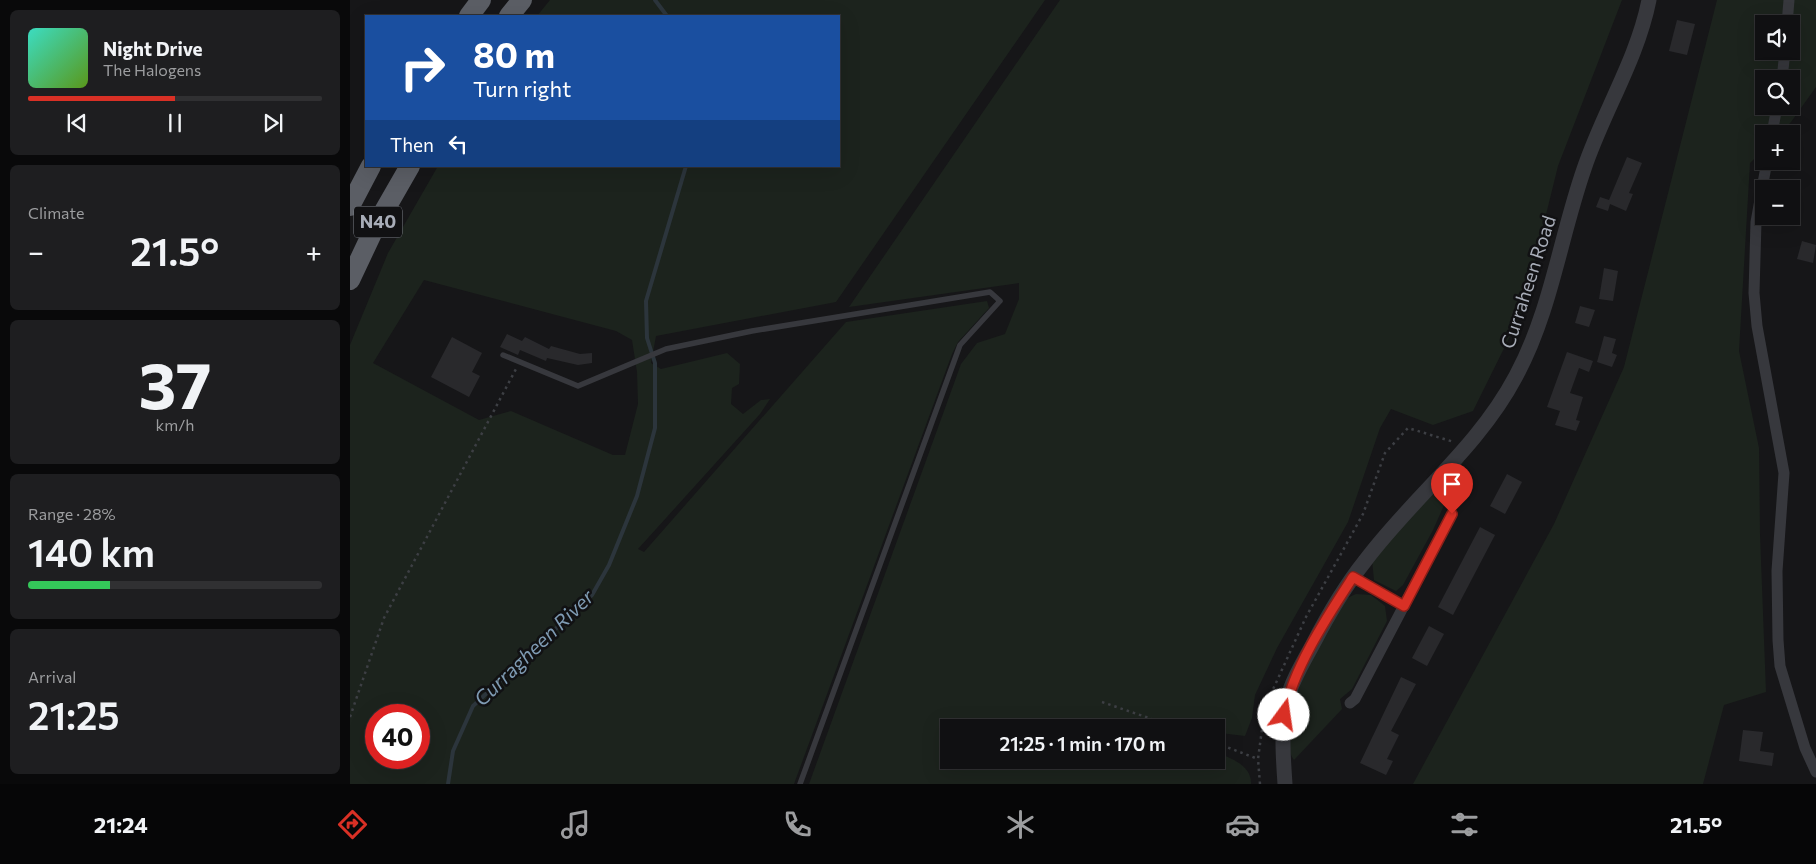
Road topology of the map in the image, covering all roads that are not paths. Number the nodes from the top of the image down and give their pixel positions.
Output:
1 (481, 0) edge
2 (522, 0) edge
3 (1649, 0) edge
4 (1789, 0) edge
5 (470, 15) edge
6 (510, 15) edge
7 (1788, 15) edge
8 (370, 167) edge
9 (409, 167) edge
10 (1765, 170) edge
11 (350, 206) edge
12 (350, 280) edge
13 (503, 355) dead end
14 (1452, 514) dead end
15 (1353, 577) junction
16 (1404, 606) junction
17 (1350, 703) dead end
18 (1816, 772) edge
19 (800, 784) edge
20 (1285, 784) edge

1 - 5 highway
2 - 6 highway
3 - 15 street, Curraheen Road
4 - 7 street
8 - 11 highway, N40
9 - 12 highway, N40
10 - 18 street
13 - 19 lane
14 - 16 street
15 - 16 street
15 - 20 street, Curraheen Road
16 - 17 street

